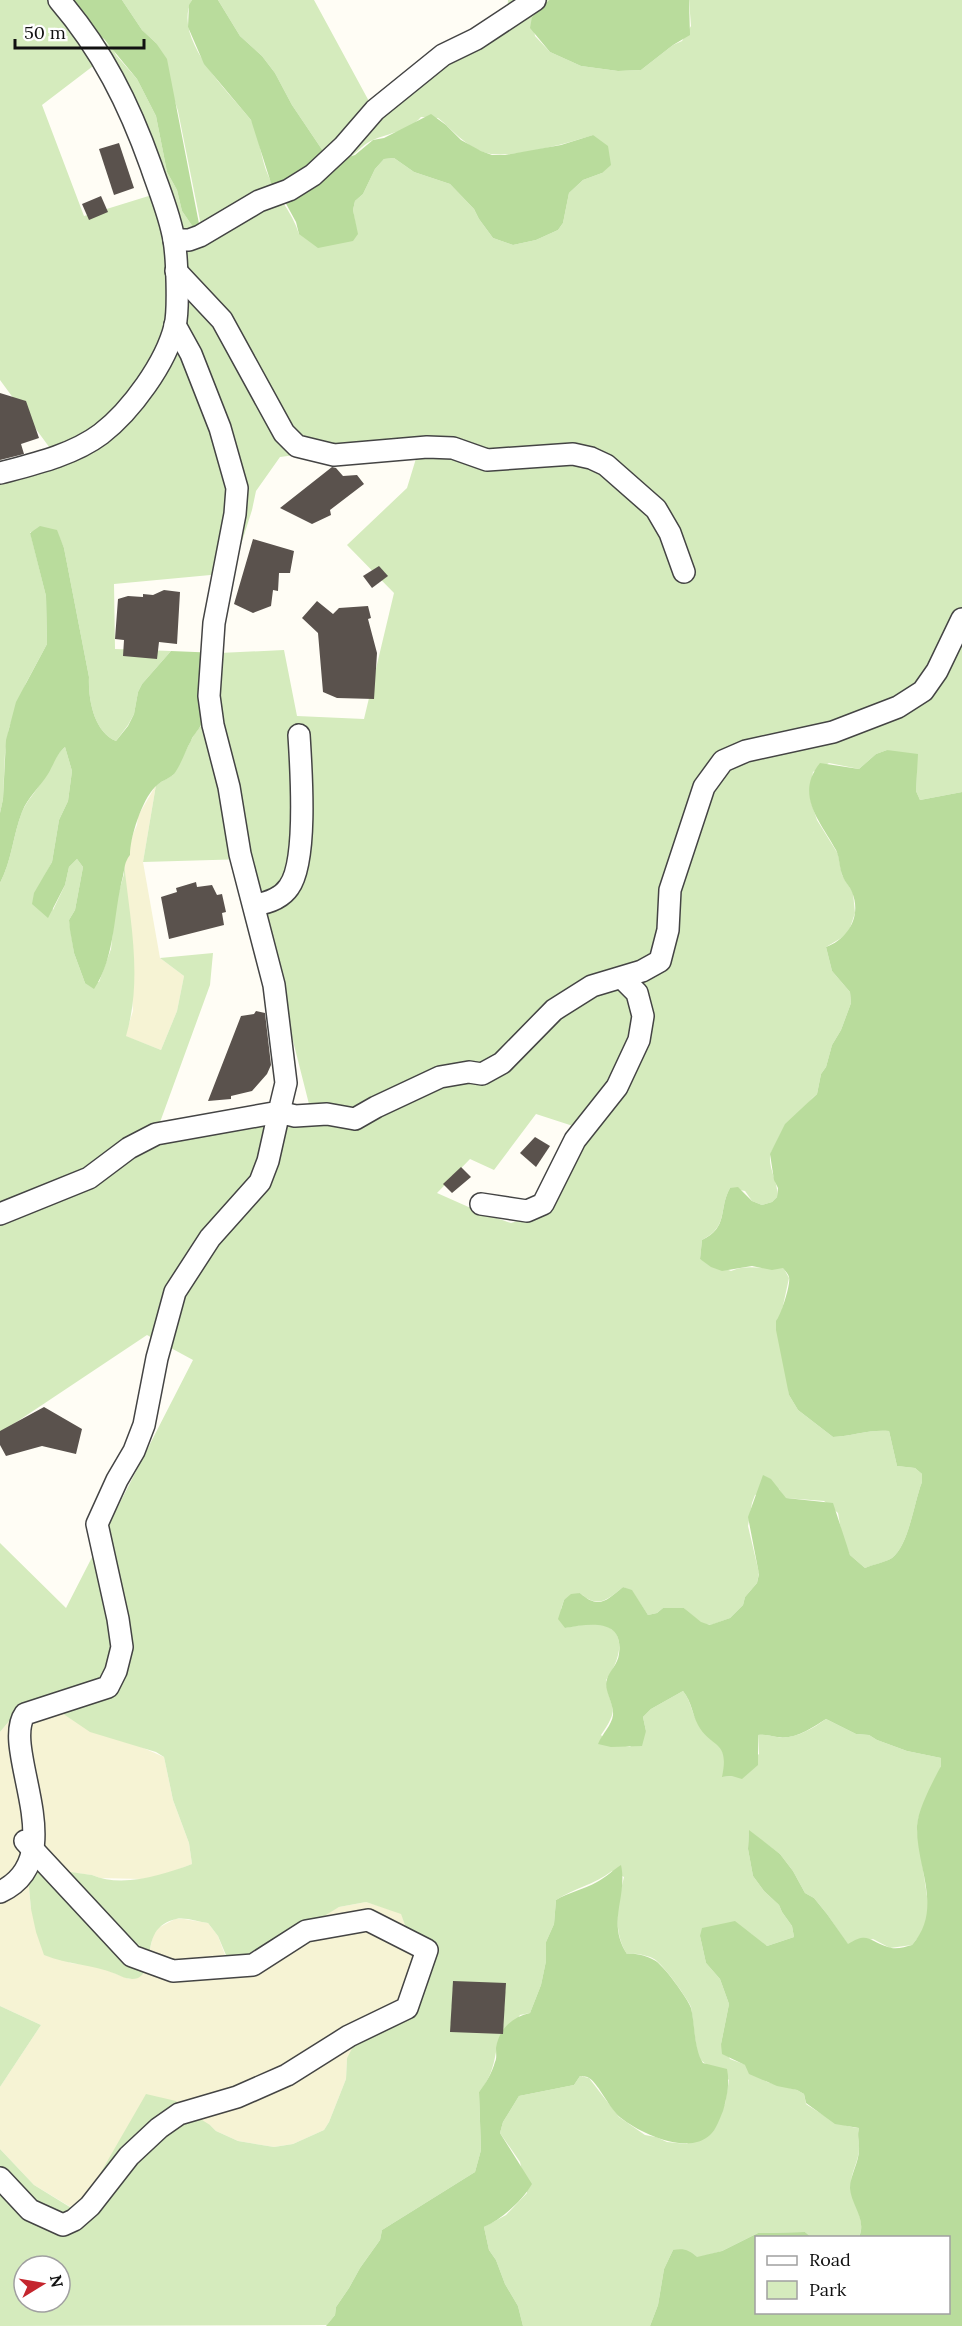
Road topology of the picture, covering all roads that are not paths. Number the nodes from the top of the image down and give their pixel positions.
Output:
1 (59, 0) edge
2 (535, 0) edge
3 (174, 240) junction
4 (176, 271) junction
5 (175, 326) junction
6 (0, 473) edge
7 (684, 573) dead end
8 (962, 619) edge
9 (299, 735) dead end
10 (254, 905) junction
11 (622, 978) junction
12 (279, 1112) junction
13 (481, 1204) dead end
14 (0, 1214) edge
15 (25, 1841) junction
16 (0, 1892) edge
17 (0, 2178) edge

1 - 3 street
2 - 3 street
3 - 4 street
4 - 5 street
4 - 7 street
5 - 6 street
5 - 10 street
8 - 11 street
9 - 10 street
10 - 12 street
11 - 12 street
11 - 13 street
12 - 14 street
12 - 15 street
15 - 16 street
15 - 17 street

